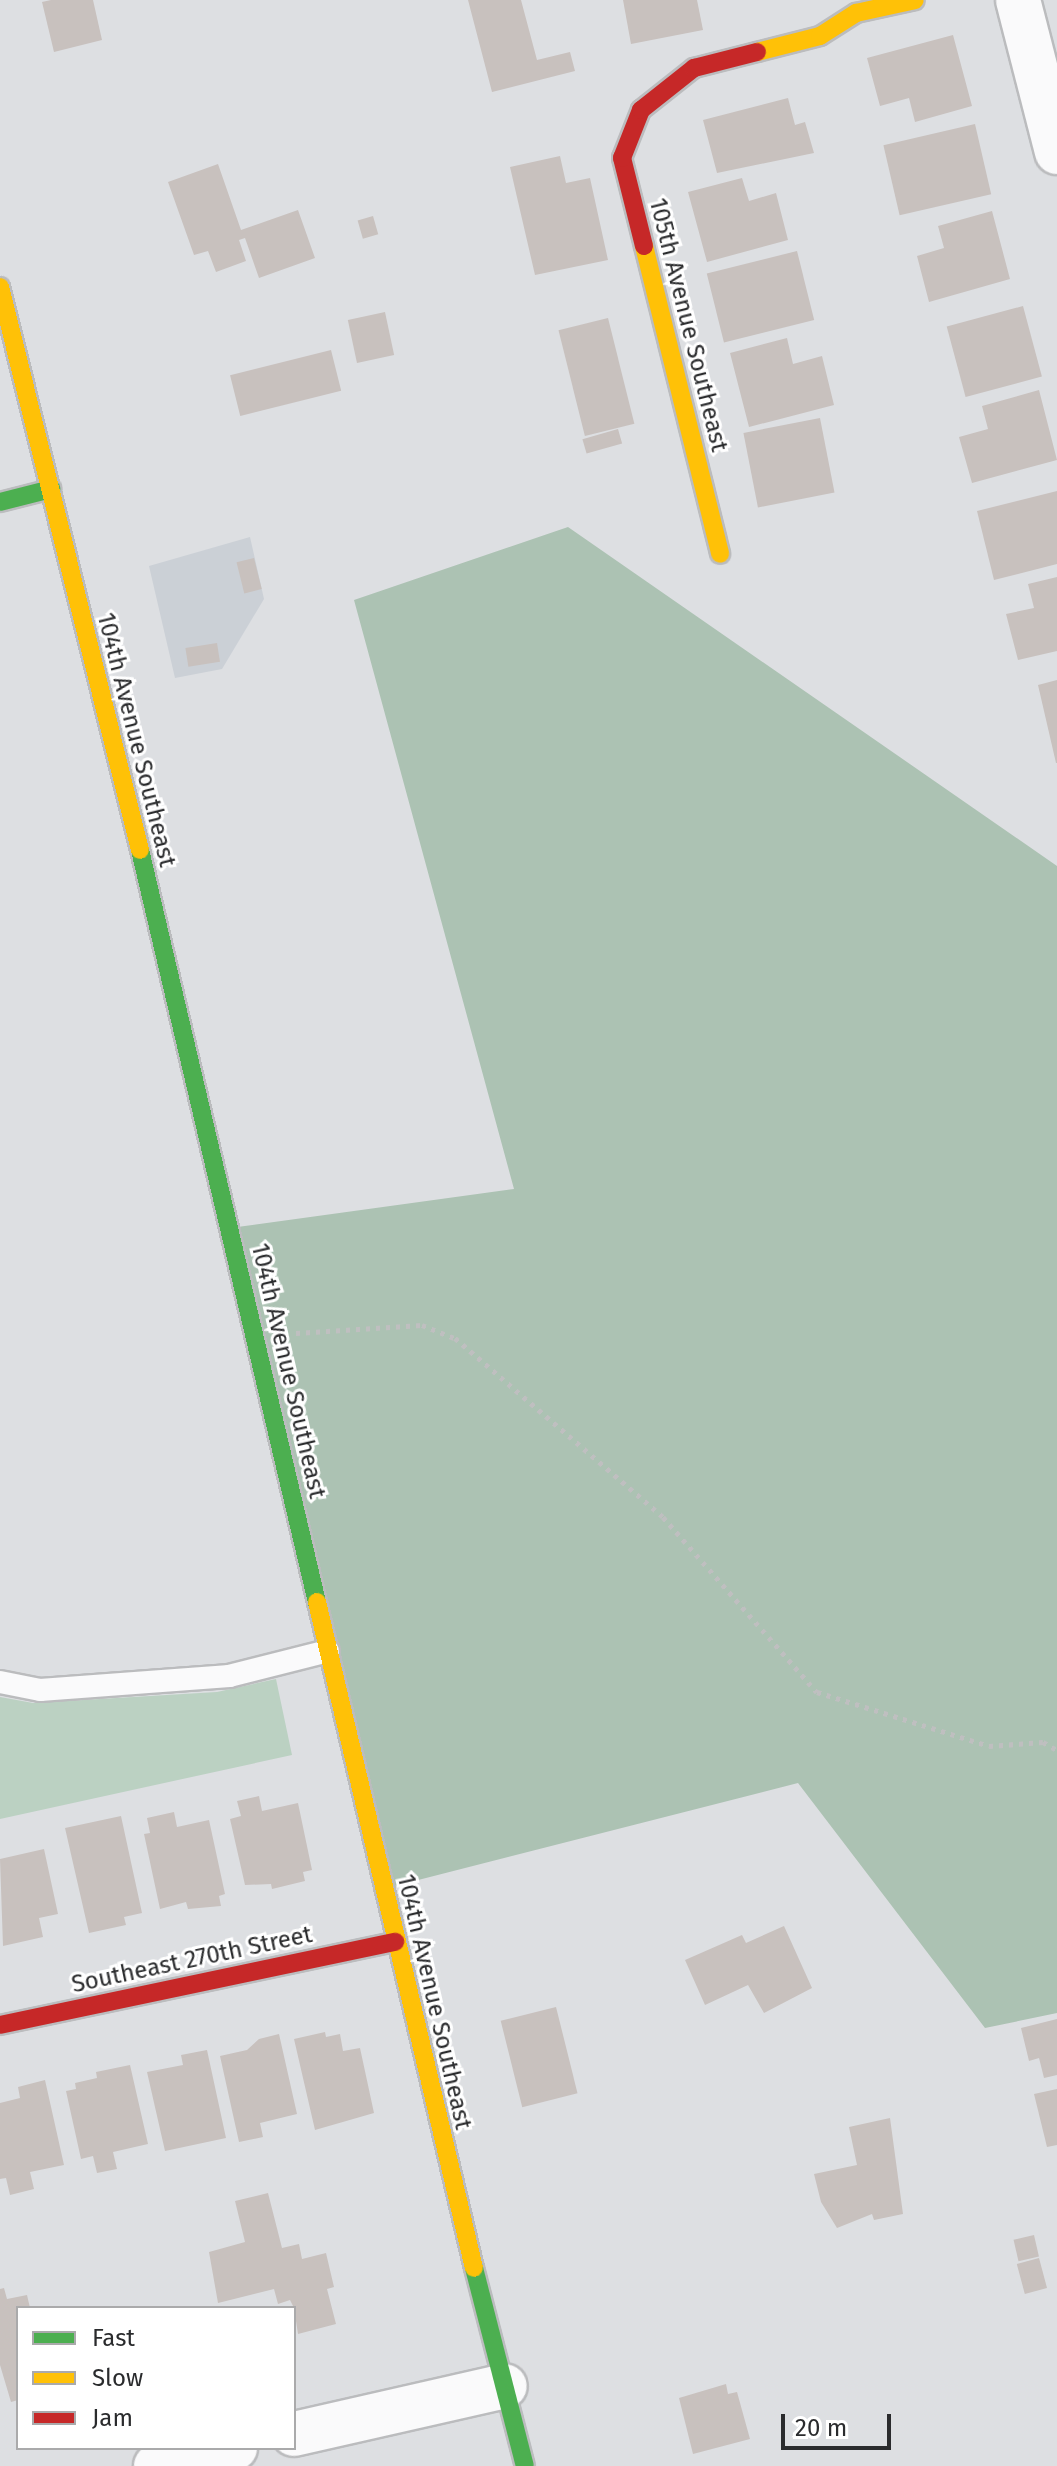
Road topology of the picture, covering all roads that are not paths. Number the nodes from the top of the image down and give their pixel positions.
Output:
1 (915, 0) edge
2 (1018, 0) edge
3 (1057, 152) edge
4 (0, 287) edge
5 (51, 489) junction
6 (0, 502) edge
7 (720, 554) dead end
8 (328, 1651) junction
9 (0, 1682) edge
10 (395, 1942) junction
11 (0, 2025) edge
12 (505, 2386) junction
13 (296, 2434) edge
14 (226, 2450) edge
15 (156, 2466) edge
16 (525, 2466) edge

1 - 7 street, 105th Avenue Southeast
2 - 3 street
4 - 5 street, 104th Avenue Southeast
5 - 6 street
5 - 8 street, 104th Avenue Southeast
8 - 9 lane
8 - 10 street, 104th Avenue Southeast
10 - 11 street, Southeast 270th Street
10 - 12 street, 104th Avenue Southeast
12 - 13 street
12 - 16 street, 104th Avenue Southeast
14 - 15 street

